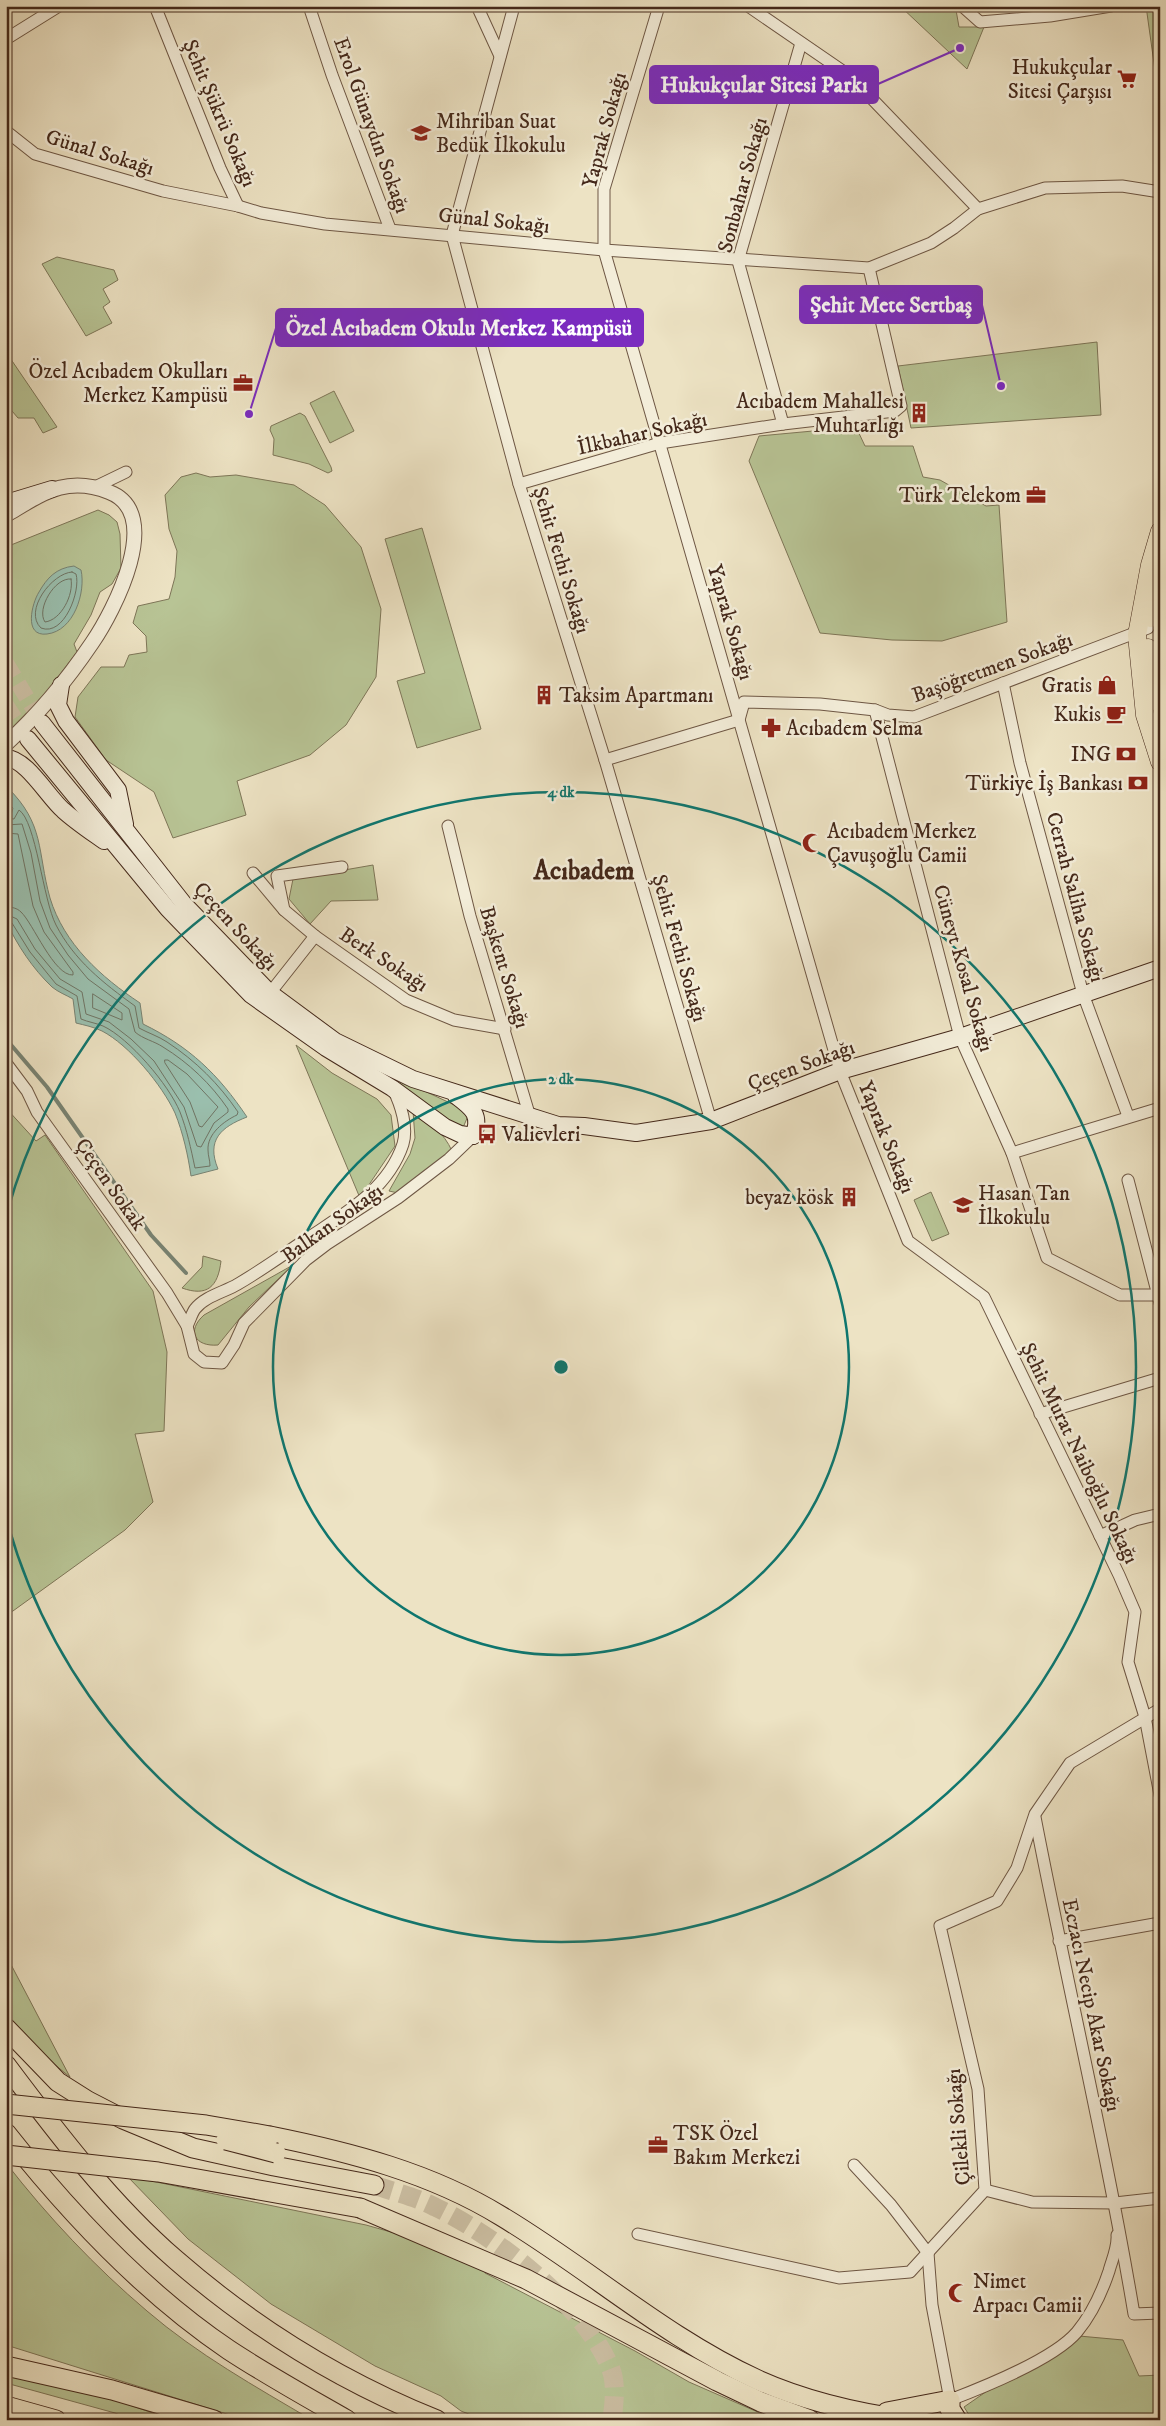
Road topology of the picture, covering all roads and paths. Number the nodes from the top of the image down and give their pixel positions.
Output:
1 (59, 6) edge
2 (155, 6) edge
3 (309, 6) edge
4 (477, 6) edge
5 (514, 6) edge
6 (659, 6) edge
7 (748, 6) edge
8 (962, 6) edge
9 (1112, 6) edge
10 (6, 39) edge
11 (802, 44) junction
12 (500, 56) junction
13 (6, 131) edge
14 (1160, 192) edge
15 (238, 206) junction
16 (978, 208) junction
17 (390, 229) junction
18 (452, 235) junction
19 (604, 250) junction
20 (738, 261) junction
21 (869, 268) junction
22 (783, 424) junction
23 (660, 443) junction
24 (126, 472) dead end
25 (519, 484) junction
26 (95, 487) junction
27 (52, 489) junction
28 (6, 503) edge
29 (6, 515) edge
30 (1160, 531) edge
31 (1160, 584) edge
32 (1143, 630) junction
33 (1003, 684) junction
34 (61, 685) junction
35 (1160, 704) edge
36 (875, 710) junction
37 (739, 720) junction
38 (42, 723) tunnel mouth
39 (28, 740) tunnel mouth
40 (6, 744) edge
41 (6, 758) edge
42 (605, 760) junction
43 (1160, 762) edge
44 (448, 826) dead end
45 (125, 827) junction
46 (125, 857) junction
47 (342, 867) dead end
48 (253, 873) dead end
49 (284, 910) junction
50 (315, 936) junction
51 (1160, 968) edge
52 (270, 993) junction
53 (1083, 994) junction
54 (505, 1029) junction
55 (960, 1037) junction
56 (6, 1063) edge
57 (840, 1071) junction
58 (392, 1088) junction
59 (452, 1092) junction
60 (502, 1106) junction
61 (1160, 1108) edge
62 (1128, 1116) junction
63 (530, 1117) junction
64 (711, 1121) junction
65 (473, 1136) junction
66 (1012, 1153) junction
67 (1128, 1180) dead end
68 (908, 1241) joint
69 (1159, 1299) edge
70 (187, 1326) junction
71 (204, 1362) joint
72 (1160, 1378) edge
73 (1040, 1414) junction
74 (1160, 1514) edge
75 (1100, 1536) junction
76 (1160, 1709) edge
77 (1145, 1717) junction
78 (1160, 1795) edge
79 (1034, 1814) junction
80 (1160, 1922) edge
81 (1059, 1941) junction
82 (6, 2028) edge
83 (6, 2066) edge
84 (6, 2104) edge
85 (6, 2133) edge
86 (273, 2145) junction
87 (6, 2155) edge
88 (854, 2165) dead end
89 (985, 2190) junction
90 (1160, 2198) edge
91 (1115, 2203) junction
92 (638, 2234) dead end
93 (928, 2253) junction
94 (1160, 2313) edge
95 (6, 2366) edge
96 (950, 2400) junction
97 (6, 2406) edge
98 (873, 2415) junction
99 (56, 2420) edge
100 (214, 2420) edge
101 (347, 2420) edge
102 (437, 2420) edge
103 (810, 2420) edge
104 (908, 2420) edge
105 (957, 2420) edge

1 - 10 street
2 - 15 street, Şehit Şükrü Sokağı
3 - 17 street, Erol Günaydın Sokağı
4 - 12 street
5 - 12 street
6 - 19 street, Yaprak Sokağı
7 - 11 street
8 - 9 street
11 - 16 street
11 - 20 street, Sonbahar Sokağı
12 - 18 street
13 - 15 street, Günal Sokağı
14 - 16 street
15 - 17 street, Günal Sokağı
16 - 21 street, Günal Sokağı
17 - 18 street, Günal Sokağı
18 - 19 street, Günal Sokağı
18 - 25 street, Şehit Fethi Sokağı
19 - 20 street, Günal Sokağı
19 - 23 street, Yaprak Sokağı
20 - 21 street, Günal Sokağı
20 - 22 street, Sonbahar Sokağı
21 - 22 street, İlkbahar Sokağı
22 - 23 street, İlkbahar Sokağı
23 - 25 street, İlkbahar Sokağı
23 - 37 street, Yaprak Sokağı
24 - 26 street
25 - 42 street, Şehit Fethi Sokağı
26 - 27 street
26 - 34 street
27 - 28 main road
27 - 29 street
30 - 32 main road
31 - 32 main road
32 - 33 street, Başöğretmen Sokağı
32 - 35 main road
32 - 43 main road
33 - 36 street, Başöğretmen Sokağı
33 - 53 street, Cerrah Saliha Sokağı
34 - 40 street
34 - 45 main road
36 - 37 street, Başöğretmen Sokağı
36 - 55 street, Cüneyt Kosal Sokağı
37 - 42 street
37 - 57 street, Yaprak Sokağı
38 - 45 main road, Çeçen Sokağı
39 - 46 main road, Çeçen Sokağı
41 - 46 main road
42 - 64 street, Şehit Fethi Sokağı
44 - 54 street, Başkent Sokağı
45 - 52 main road, Çeçen Sokağı
46 - 58 main road, Çeçen Sokağı
47 - 49 street
48 - 49 street
49 - 50 street
50 - 52 street, Berk Sokağı
50 - 54 street, Berk Sokağı
51 - 53 main road, Çeçen Sokağı
52 - 59 main road, Çeçen Sokağı
53 - 55 main road, Çeçen Sokağı
53 - 62 street, Cerrah Saliha Sokağı
54 - 63 street, Başkent Sokağı
55 - 57 main road, Çeçen Sokağı
55 - 66 street, Cüneyt Kosal Sokağı
56 - 70 street, Çeçen Sokak
57 - 64 main road, Çeçen Sokağı
57 - 68 street, Yaprak Sokağı
58 - 65 main road, Çeçen Sokağı
58 - 70 street, Balkan Sokağı
59 - 60 main road, Çeçen Sokağı
59 - 65 main road, Çeçen Sokağı
60 - 63 main road, Çeçen Sokağı
60 - 65 main road
61 - 62 street
62 - 66 street
63 - 64 main road, Çeçen Sokağı
65 - 71 street, Balkan Sokağı
66 - 69 street, Cüneyt Kosal Sokağı
67 - 69 street
68 - 73 street, Şehit Murat Naiboğlu Sokağı
70 - 71 street, Çeçen Sokak
72 - 73 street
73 - 75 street, Şehit Murat Naiboğlu Sokağı
74 - 75 street
75 - 77 street, Şehit Murat Naiboğlu Sokağı
76 - 77 street
77 - 78 street, Şehit Murat Naiboğlu Sokağı
77 - 79 street
79 - 81 street, Eczacı Necip Akar Sokağı
79 - 89 street, Çilekli Sokağı
80 - 81 street
81 - 91 street, Eczacı Necip Akar Sokağı
82 - 86 highway
83 - 102 highway
84 - 86 highway, bridge
85 - 101 highway
86 - 98 highway
87 - 103 highway, bridge
88 - 93 street
89 - 91 street
89 - 93 street, Çilekli Sokağı
90 - 91 street
91 - 94 street
91 - 96 street
92 - 93 street, Çilekli Sokağı
93 - 96 street
95 - 100 highway
96 - 98 highway
96 - 105 highway
97 - 99 highway
98 - 104 highway

